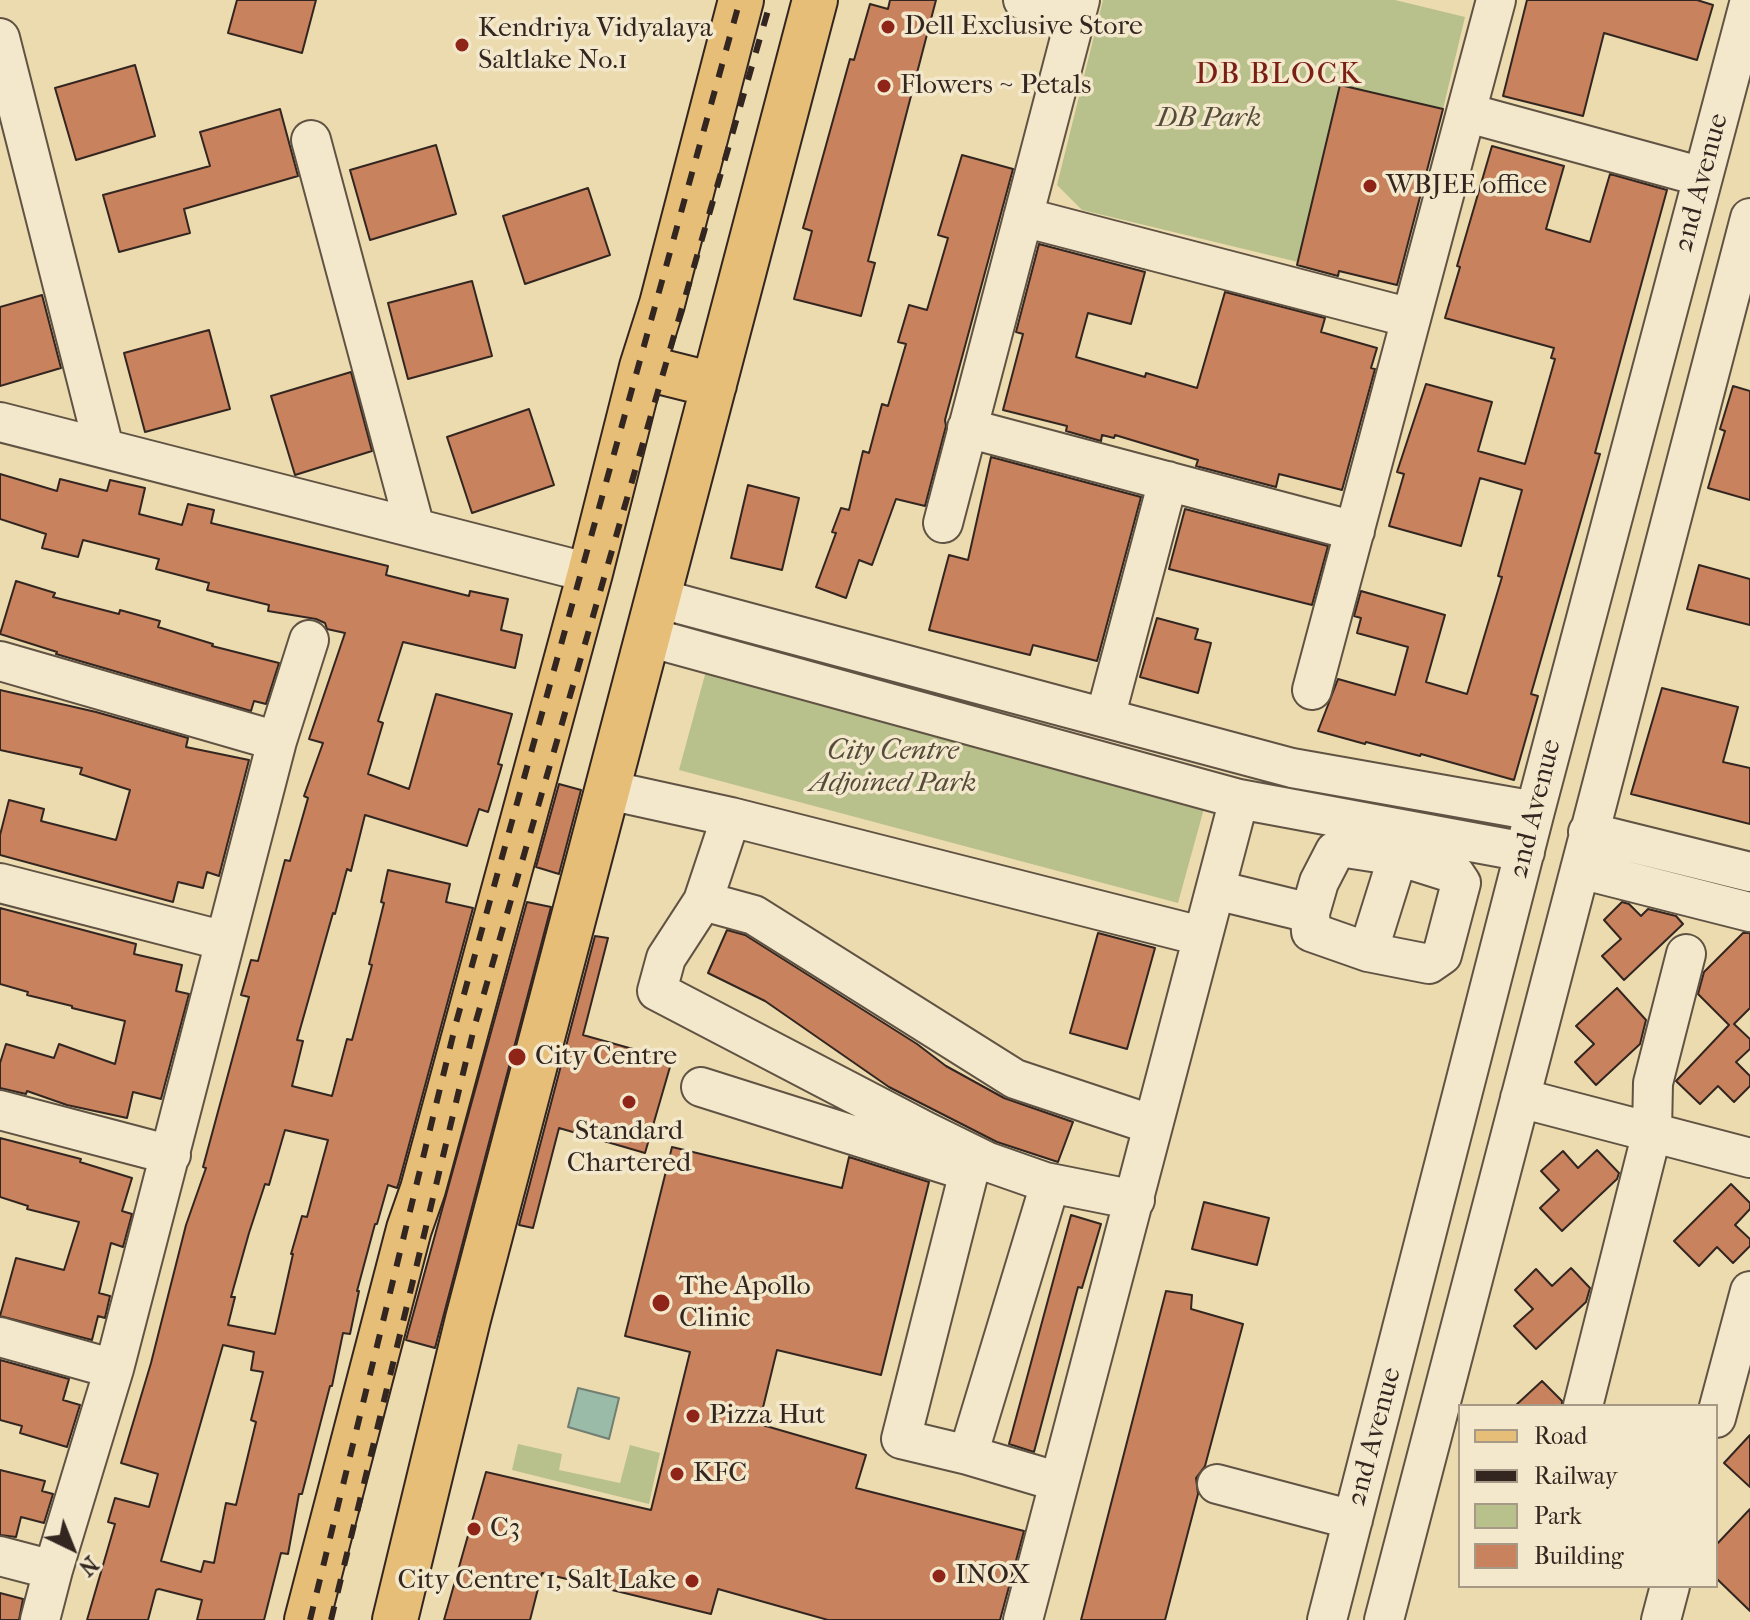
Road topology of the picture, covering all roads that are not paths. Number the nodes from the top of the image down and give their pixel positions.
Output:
1 (741, 0) edge
2 (815, 0) edge
3 (1023, 0) edge
4 (1496, 0) edge
5 (1750, 0) edge
6 (1078, 7) edge
7 (0, 38) edge
8 (1468, 113) junction
9 (311, 140) dead end
10 (1703, 177) junction
11 (1023, 217) junction
12 (1750, 218) edge
13 (1411, 318) junction
14 (642, 367) junction
15 (714, 385) junction
16 (0, 422) edge
17 (967, 428) junction
18 (104, 448) junction
19 (1168, 481) junction
20 (943, 523) dead end
21 (415, 528) junction
22 (1355, 531) junction
23 (590, 573) junction
24 (653, 618) junction
25 (309, 640) dead end
26 (0, 661) edge
27 (1312, 690) dead end
28 (1105, 718) junction
29 (277, 741) junction
30 (1197, 743) junction
31 (1186, 785) junction
32 (608, 790) junction
33 (1239, 799) junction
34 (1535, 811) junction
35 (731, 817) junction
36 (1588, 832) junction
37 (1525, 852) junction
38 (1398, 856) junction
39 (1580, 869) junction
40 (1750, 872) edge
41 (0, 883) edge
42 (1216, 890) junction
43 (703, 901) junction
44 (1750, 912) edge
45 (1310, 913) junction
46 (1201, 936) junction
47 (225, 941) junction
48 (1446, 948) junction
49 (1368, 952) junction
50 (1686, 954) dead end
51 (1495, 973) junction
52 (1545, 1002) junction
53 (701, 1087) dead end
54 (1520, 1098) junction
55 (0, 1110) edge
56 (1153, 1125) junction
57 (1652, 1132) junction
58 (171, 1155) junction
59 (1750, 1158) edge
60 (969, 1172) junction
61 (1047, 1194) junction
62 (1133, 1209) junction
63 (1750, 1291) edge
64 (0, 1337) edge
65 (114, 1369) junction
66 (1584, 1404) edge
67 (1718, 1411) edge
68 (968, 1455) junction
69 (1059, 1482) junction
70 (1217, 1484) dead end
71 (1353, 1520) junction
72 (0, 1556) edge
73 (53, 1570) junction
74 (1669, 1588) edge
75 (40, 1620) edge
76 (307, 1620) edge
77 (395, 1620) edge
78 (1023, 1620) edge
79 (1327, 1620) edge
80 (1384, 1620) edge
81 (1661, 1620) edge

1 - 14 main road
2 - 15 main road
3 - 6 street
4 - 8 street
5 - 10 street, 2nd Avenue
6 - 11 street
7 - 18 street
8 - 10 street
8 - 13 street
9 - 21 street
10 - 34 street, 2nd Avenue
11 - 13 street
11 - 17 street
12 - 36 street, 2nd Avenue
13 - 22 street
14 - 15 main road
14 - 23 main road
15 - 24 main road
16 - 18 street
17 - 19 street
17 - 20 street
18 - 21 street
19 - 22 street
19 - 28 street
21 - 23 street
22 - 27 street
23 - 76 main road
24 - 28 street
24 - 31 street
24 - 32 main road
25 - 29 street
26 - 29 street
28 - 30 street
29 - 47 street
30 - 31 street
30 - 34 street
31 - 33 street
32 - 35 street
32 - 77 main road
33 - 37 street
33 - 42 street
34 - 37 street, 2nd Avenue
35 - 43 street
35 - 46 street
36 - 39 street, 2nd Avenue
36 - 40 street
37 - 51 street, 2nd Avenue
38 - 45 street
38 - 48 street
38 - 49 street
39 - 44 street
39 - 52 street, 2nd Avenue
41 - 47 street
42 - 45 street
42 - 46 street
43 - 56 street
43 - 62 street
45 - 49 street
46 - 56 street
47 - 58 street
48 - 49 street
48 - 51 street
50 - 57 street
51 - 52 street
51 - 71 street, 2nd Avenue
52 - 54 street, 2nd Avenue
53 - 60 street
54 - 57 street
54 - 80 street, 2nd Avenue
55 - 58 street
56 - 62 street
57 - 59 street
57 - 66 street
58 - 65 street
60 - 61 street
60 - 68 street
61 - 62 street
61 - 68 street
62 - 69 street
63 - 67 street
64 - 65 street
65 - 73 street
68 - 69 street
69 - 78 street
70 - 71 street
71 - 79 street, 2nd Avenue
72 - 73 street
73 - 75 street
74 - 81 street

